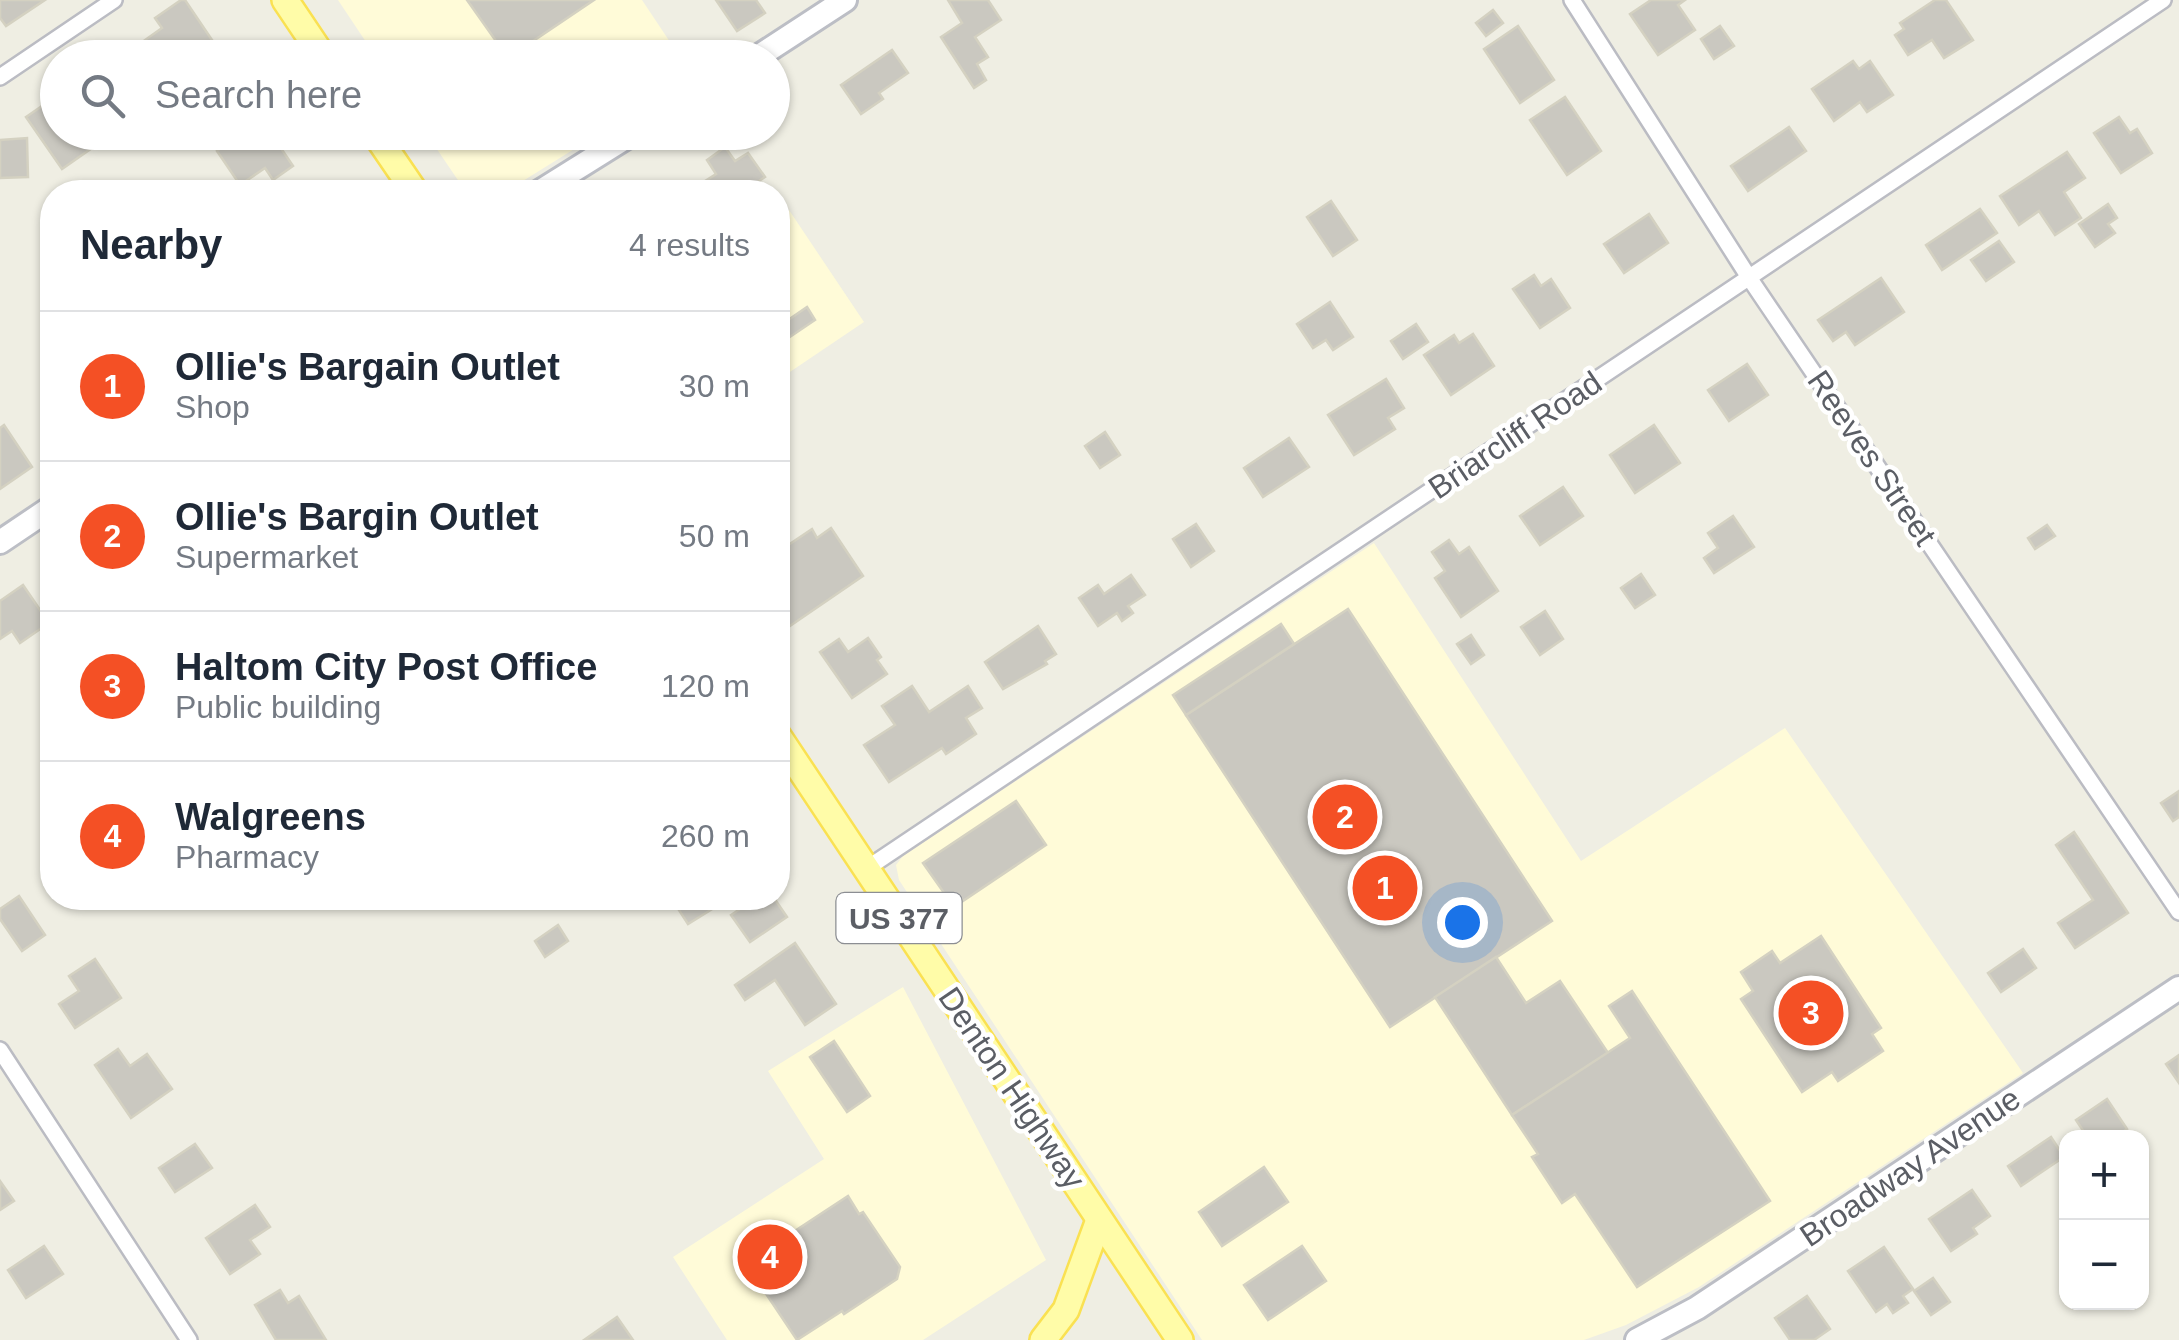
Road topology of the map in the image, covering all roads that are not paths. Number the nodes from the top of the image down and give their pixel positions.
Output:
1 (114, 0) edge
2 (285, 0) edge
3 (846, 0) edge
4 (1572, 0) edge
5 (2163, 0) edge
6 (55, 40) edge
7 (312, 40) edge
8 (784, 40) edge
9 (40, 50) edge
10 (0, 77) edge
11 (386, 150) edge
12 (606, 150) edge
13 (406, 180) edge
14 (558, 180) edge
15 (1750, 279) junction
16 (40, 515) edge
17 (0, 542) edge
18 (790, 754) edge
19 (866, 868) junction
20 (2179, 912) edge
21 (2179, 988) edge
22 (0, 1050) edge
23 (1099, 1220) junction
24 (189, 1340) edge
25 (1043, 1340) edge
26 (1180, 1340) edge
27 (1636, 1340) edge

1 - 6 street
2 - 7 main road
3 - 8 main road
4 - 15 street, Reeves Street
5 - 15 street, Briarcliff Road
9 - 10 street
11 - 13 main road
12 - 14 main road
15 - 19 street, Briarcliff Road
15 - 20 street, Reeves Street
16 - 17 main road
18 - 19 main road, Denton Highway / US 377
19 - 23 main road, Denton Highway / US 377
21 - 27 main road, Broadway Avenue
22 - 24 street
23 - 25 main road
23 - 26 main road, Denton Highway / US 377

